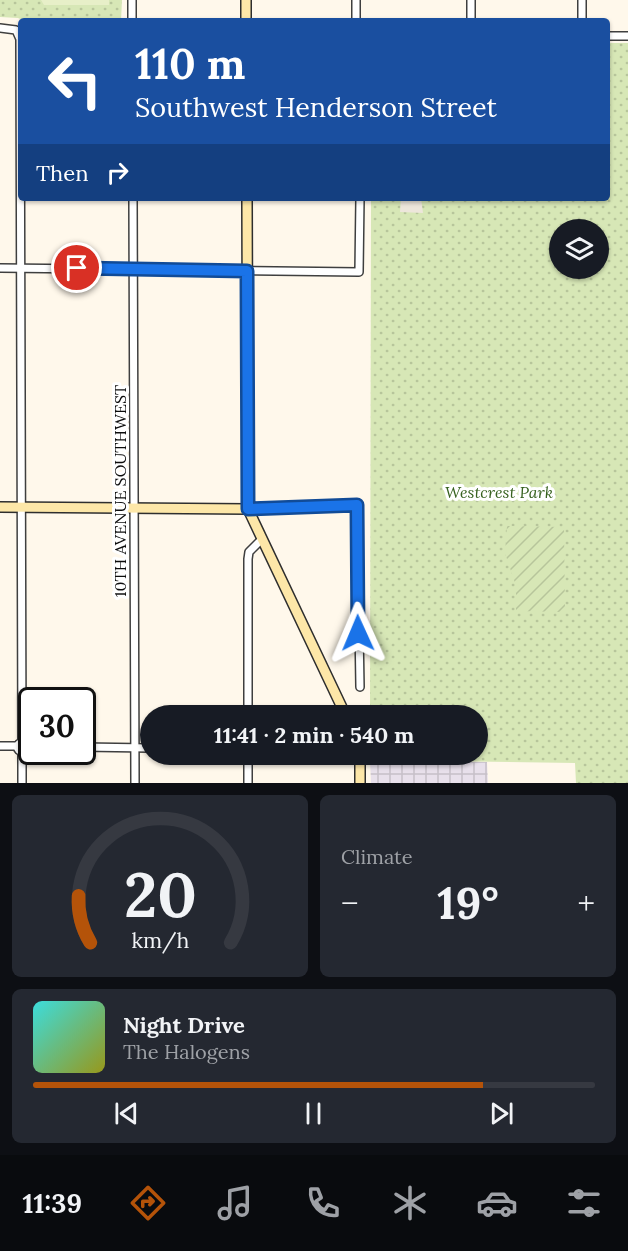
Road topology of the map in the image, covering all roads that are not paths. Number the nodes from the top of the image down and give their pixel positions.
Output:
1 (132, 0) edge
2 (246, 0) edge
3 (356, 0) edge
4 (471, 0) edge
5 (582, 0) edge
6 (132, 18) edge
7 (246, 18) edge
8 (356, 18) edge
9 (471, 18) edge
10 (582, 18) edge
11 (0, 28) edge
12 (18, 32) edge
13 (610, 36) edge
14 (628, 36) edge
15 (19, 201) edge
16 (133, 201) edge
17 (247, 201) edge
18 (360, 201) edge
19 (0, 268) edge
20 (20, 268) junction
21 (133, 269) junction
22 (247, 271) junction
23 (0, 507) edge
24 (22, 507) junction
25 (134, 509) junction
26 (248, 509) junction
27 (262, 539) junction
28 (24, 687) edge
29 (360, 687) dead end
30 (248, 705) edge
31 (341, 705) edge
32 (0, 746) edge
33 (18, 746) edge
34 (96, 747) edge
35 (135, 747) junction
36 (140, 747) edge
37 (23, 765) edge
38 (248, 765) edge
39 (360, 765) edge
40 (22, 783) edge
41 (135, 783) edge
42 (248, 783) edge
43 (360, 783) edge

1 - 6 street
2 - 7 street
3 - 8 street
4 - 9 street
5 - 10 street
11 - 12 street
13 - 14 street
15 - 20 street
16 - 21 street, 10TH AVENUE SOUTHWEST
17 - 22 street
18 - 22 street
19 - 20 street
20 - 21 street
20 - 24 street
21 - 22 street
21 - 25 street, 10TH AVENUE SOUTHWEST
22 - 26 street
23 - 24 street
24 - 25 street
24 - 28 street
25 - 26 street
25 - 35 street, 10TH AVENUE SOUTHWEST
26 - 27 street
26 - 29 street
27 - 30 street
27 - 31 street
32 - 33 street
34 - 35 street
35 - 36 street
35 - 41 street, 10TH AVENUE SOUTHWEST
37 - 40 street
38 - 42 street
39 - 43 street

